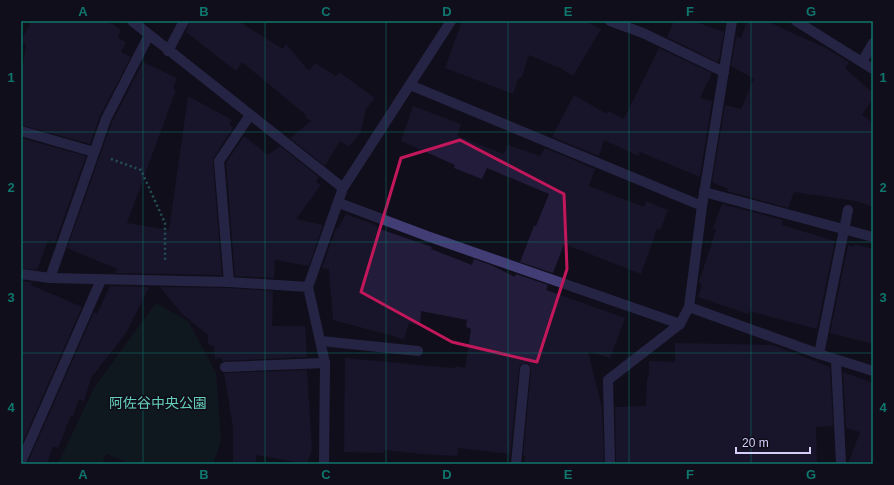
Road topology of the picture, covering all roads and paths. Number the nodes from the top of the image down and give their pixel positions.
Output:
1 (132, 21) edge
2 (184, 21) edge
3 (451, 21) edge
4 (610, 21) edge
5 (732, 21) edge
6 (796, 21) edge
7 (149, 35) junction
8 (873, 43) edge
9 (168, 50) junction
10 (862, 62) junction
11 (873, 69) edge
12 (724, 72) junction
13 (410, 85) junction
14 (250, 115) junction
15 (21, 131) edge
16 (94, 152) junction
17 (343, 188) junction
18 (704, 192) junction
19 (338, 202) junction
20 (702, 206) junction
21 (848, 210) dead end
22 (844, 228) junction
23 (873, 237) edge
24 (21, 274) edge
25 (50, 278) junction
26 (101, 280) junction
27 (166, 281) junction
28 (229, 282) junction
29 (308, 287) junction
30 (689, 307) junction
31 (680, 324) junction
32 (321, 341) junction
33 (418, 351) dead end
34 (819, 354) junction
35 (836, 360) junction
36 (326, 363) junction
37 (225, 367) dead end
38 (525, 369) dead end
39 (873, 372) edge
40 (21, 462) edge
41 (324, 464) edge
42 (516, 464) edge
43 (610, 464) edge
44 (841, 464) edge

1 - 7 street
2 - 9 street
3 - 13 street
4 - 12 street
5 - 12 street
6 - 10 street
7 - 9 street
7 - 16 street
8 - 10 street
9 - 14 street
10 - 11 street
12 - 18 street
13 - 17 street
13 - 20 street
14 - 17 street
14 - 28 street
15 - 16 street
16 - 25 street
16 - 27 path
17 - 19 street
18 - 20 street
18 - 22 street
19 - 29 street
19 - 31 street
20 - 30 street
21 - 22 street
22 - 23 street
22 - 34 street
24 - 25 street
25 - 26 street
26 - 27 street
26 - 40 street
27 - 28 street
28 - 29 street
29 - 32 street
30 - 31 street
30 - 34 street
31 - 43 street
32 - 33 street
32 - 36 street
34 - 35 street
35 - 39 street
35 - 44 street
36 - 37 street
36 - 41 street
38 - 42 street

